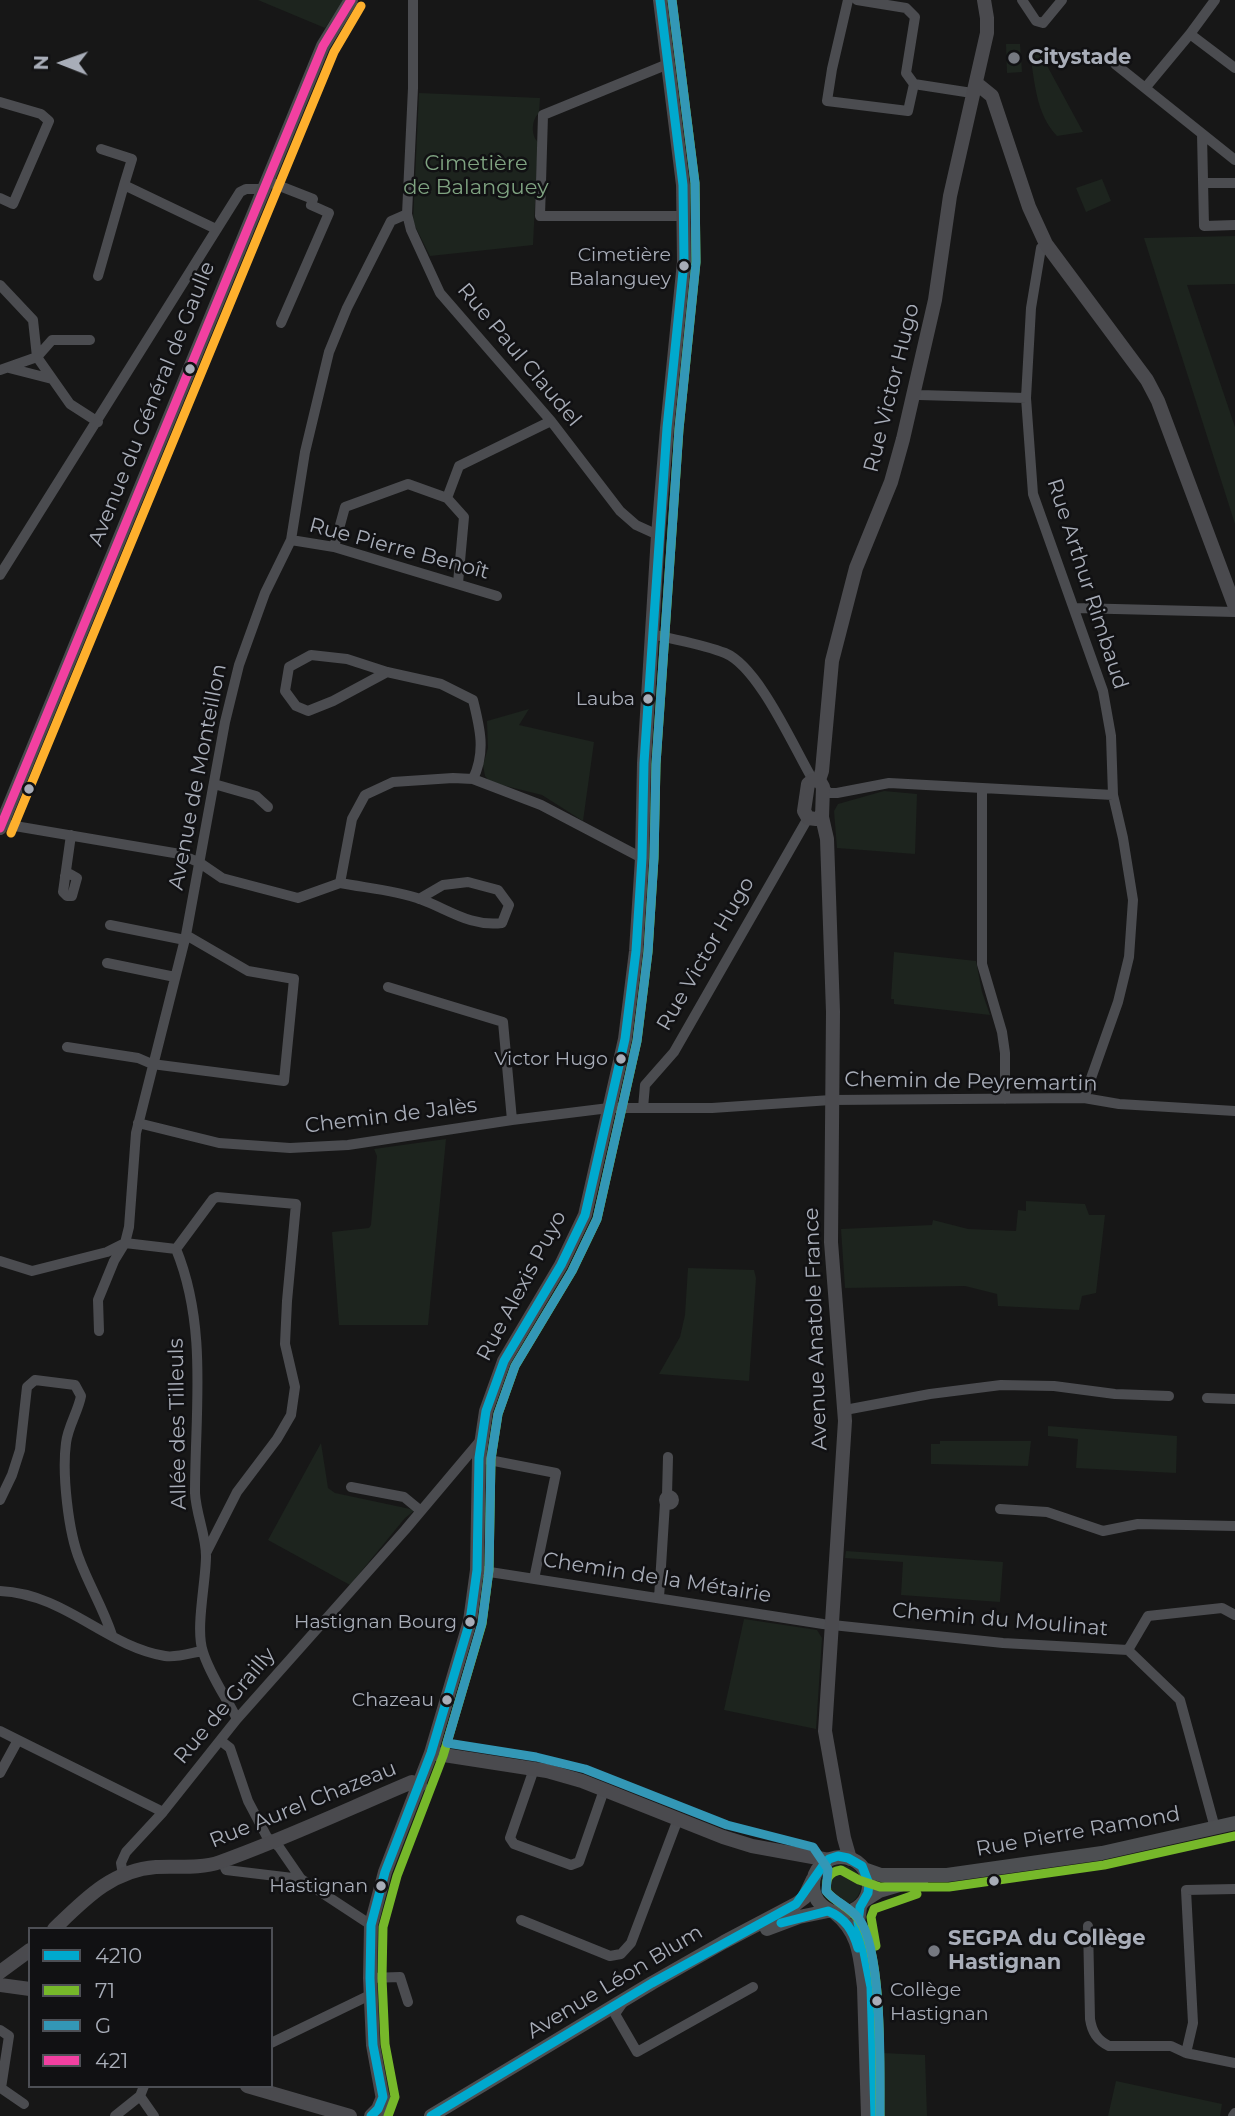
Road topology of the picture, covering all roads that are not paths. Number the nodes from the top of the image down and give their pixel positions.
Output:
1 (351, 0) edge
2 (413, 0) edge
3 (660, 0) edge
4 (848, 0) edge
5 (857, 0) edge
6 (984, 0) edge
7 (1022, 0) edge
8 (1062, 0) edge
9 (1215, 0) edge
10 (1190, 34) junction
11 (668, 64) junction
12 (1115, 64) dead end
13 (1235, 68) edge
14 (914, 84) junction
15 (1146, 87) junction
16 (974, 88) junction
17 (0, 102) edge
18 (1202, 134) junction
19 (102, 149) dead end
20 (1235, 160) edge
21 (1203, 183) junction
22 (1235, 183) edge
23 (124, 185) junction
24 (265, 185) junction
25 (0, 198) edge
26 (407, 214) junction
27 (685, 216) junction
28 (1235, 225) edge
29 (216, 229) junction
30 (1046, 244) junction
31 (98, 276) dead end
32 (0, 285) edge
33 (281, 323) dead end
34 (90, 340) dead end
35 (37, 357) junction
36 (3, 369) edge
37 (52, 379) junction
38 (912, 391) junction
39 (1026, 398) junction
40 (551, 421) junction
41 (98, 422) junction
42 (447, 498) junction
43 (659, 534) junction
44 (291, 540) junction
45 (334, 547) junction
46 (0, 575) edge
47 (458, 583) junction
48 (497, 596) dead end
49 (1235, 607) edge
50 (1075, 608) junction
51 (1235, 612) edge
52 (652, 634) junction
53 (387, 672) junction
54 (473, 779) junction
55 (818, 783) junction
56 (214, 784) junction
57 (982, 789) junction
58 (1113, 794) junction
59 (268, 807) dead end
60 (815, 817) junction
61 (1, 825) edge
62 (71, 835) junction
63 (642, 858) junction
64 (200, 863) junction
65 (65, 876) dead end
66 (340, 883) junction
67 (419, 899) junction
68 (110, 925) dead end
69 (185, 937) junction
70 (107, 963) dead end
71 (175, 976) junction
72 (388, 987) dead end
73 (67, 1047) dead end
74 (152, 1064) junction
75 (1084, 1098) junction
76 (1005, 1099) junction
77 (831, 1100) junction
78 (609, 1108) junction
79 (643, 1108) junction
80 (1235, 1111) edge
81 (512, 1120) junction
82 (138, 1123) junction
83 (125, 1243) junction
84 (176, 1249) junction
85 (0, 1261) edge
86 (99, 1331) dead end
87 (1169, 1396) dead end
88 (1207, 1398) dead end
89 (1235, 1399) edge
90 (845, 1410) junction
91 (481, 1441) junction
92 (668, 1457) dead end
93 (479, 1458) junction
94 (351, 1487) dead end
95 (0, 1500) edge
96 (1000, 1509) dead end
97 (421, 1511) junction
98 (1235, 1526) edge
99 (206, 1553) junction
100 (477, 1570) junction
101 (534, 1578) junction
102 (0, 1591) edge
103 (659, 1598) junction
104 (1235, 1615) edge
105 (832, 1624) junction
106 (112, 1635) junction
107 (1128, 1650) junction
108 (202, 1651) junction
109 (237, 1718) junction
110 (0, 1731) edge
111 (18, 1740) junction
112 (221, 1741) junction
113 (431, 1753) junction
114 (1, 1768) edge
115 (534, 1769) junction
116 (420, 1785) junction
117 (604, 1790) junction
118 (163, 1812) junction
119 (678, 1819) junction
120 (1235, 1823) edge
121 (1215, 1828) junction
122 (272, 1842) junction
123 (805, 1857) junction
124 (839, 1859) junction
125 (222, 1861) junction
126 (864, 1869) junction
127 (123, 1875) junction
128 (815, 1876) junction
129 (928, 1877) junction
130 (301, 1879) junction
131 (1235, 1889) edge
132 (863, 1903) junction
133 (831, 1912) junction
134 (521, 1920) dead end
135 (371, 1926) junction
136 (1088, 1926) dead end
137 (56, 1927) edge
138 (28, 1952) edge
139 (0, 1972) edge
140 (370, 1978) junction
141 (0, 1986) edge
142 (753, 1987) dead end
143 (28, 1989) edge
144 (370, 1995) junction
145 (626, 1999) junction
146 (408, 2002) dead end
147 (615, 2014) junction
148 (0, 2030) edge
149 (273, 2042) edge
150 (1186, 2053) junction
151 (1235, 2063) edge
152 (254, 2088) edge
153 (142, 2091) edge
154 (383, 2097) junction
155 (24, 2104) dead end
156 (335, 2114) edge
157 (115, 2116) edge
158 (154, 2116) edge
159 (350, 2116) edge
160 (371, 2116) edge
161 (386, 2116) edge
162 (431, 2116) edge
163 (445, 2116) edge
164 (868, 2116) edge
165 (874, 2116) edge

1 - 24 street, Avenue du Général de Gaulle
2 - 26 street, Rue Paul Claudel
3 - 11 street, Rue Alexis Puyo
4 - 14 street
5 - 14 street
6 - 16 street, Rue Victor Hugo
7 - 8 street
9 - 10 street
10 - 13 street
10 - 15 street
11 - 27 street, Rue Alexis Puyo
11 - 27 street
12 - 15 street
14 - 16 street
15 - 18 street
16 - 30 street
16 - 38 street, Rue Victor Hugo
17 - 25 street
18 - 20 street
18 - 21 street
19 - 23 street
21 - 22 street
21 - 28 street
23 - 29 street
23 - 31 street
24 - 29 street
24 - 33 street
24 - 61 street, Avenue du Général de Gaulle
26 - 40 street, Rue Paul Claudel
26 - 44 street, Avenue de Monteillon
27 - 43 street, Rue Alexis Puyo
29 - 41 street
30 - 39 street, Rue Arthur Rimbaud
30 - 49 street
32 - 35 street
34 - 35 street
35 - 36 street
35 - 37 street
36 - 37 street
37 - 41 street
38 - 39 street
38 - 55 street, Rue Victor Hugo
39 - 50 street, Rue Arthur Rimbaud
40 - 42 street
40 - 43 street, Rue Paul Claudel
41 - 46 street
42 - 45 street
42 - 47 street
43 - 52 street, Rue Alexis Puyo
44 - 45 street, Rue Pierre Benoît
44 - 56 street, Avenue de Monteillon
45 - 47 street, Rue Pierre Benoît
47 - 48 street, Rue Pierre Benoît
50 - 51 street
50 - 58 street, Rue Arthur Rimbaud
52 - 55 street
52 - 63 street, Rue Alexis Puyo
53 - 53 street
53 - 54 street
54 - 63 street
54 - 66 street
55 - 57 street
55 - 60 street, Rue Victor Hugo
56 - 59 street
56 - 64 street, Avenue de Monteillon
57 - 58 street
57 - 76 street
58 - 75 street, Rue Arthur Rimbaud
60 - 77 street, Avenue Anatole France
60 - 79 street, Rue Victor Hugo
61 - 62 street
62 - 64 street
62 - 65 street
63 - 78 street, Rue Alexis Puyo
64 - 66 street
64 - 69 street, Avenue de Monteillon
66 - 67 street
67 - 67 street
68 - 69 street
69 - 71 street, Avenue de Monteillon
69 - 74 street
70 - 71 street
71 - 74 street, Avenue de Monteillon
72 - 81 street
73 - 74 street
74 - 82 street, Avenue de Monteillon
75 - 76 street, Chemin de Peyremartin
75 - 80 street, Chemin de Peyremartin
76 - 77 street, Chemin de Peyremartin
77 - 79 street, Chemin de Peyremartin
77 - 90 street, Avenue Anatole France
78 - 79 street, Chemin de Jalès
78 - 81 street, Chemin de Jalès
78 - 91 street, Rue Alexis Puyo
81 - 82 street, Chemin de Jalès
82 - 83 street, Avenue de Monteillon
83 - 84 street
83 - 85 street
83 - 86 street, Avenue de Monteillon
84 - 99 street, Allée des Tilleuls
84 - 99 street
87 - 90 street
88 - 89 street
90 - 105 street, Avenue Anatole France
91 - 93 street, Rue Alexis Puyo
91 - 97 street, Rue de Grailly
92 - 103 street
93 - 100 street, Rue Alexis Puyo
93 - 101 street
94 - 97 street
95 - 106 street
96 - 98 street
97 - 109 street, Rue de Grailly
99 - 108 street, Allée des Tilleuls
100 - 101 street, Chemin de la Métairie
100 - 113 street, Rue Alexis Puyo
101 - 103 street, Chemin de la Métairie
102 - 106 street
103 - 105 street, Chemin de la Métairie
104 - 107 street
105 - 107 street, Chemin du Moulinat
105 - 124 street, Avenue Anatole France
106 - 108 street
107 - 121 street, Chemin du Moulinat
108 - 109 street
109 - 112 street, Rue de Grailly
110 - 111 street
111 - 114 street
111 - 118 street
112 - 118 street, Rue de Grailly
112 - 122 street
113 - 115 street
113 - 116 street, Rue Alexis Puyo
115 - 117 street
115 - 117 street
116 - 122 street, Rue Aurel Chazeau
116 - 135 street, Rue Alexis Puyo
117 - 119 street
118 - 127 street, Rue de Grailly
119 - 123 street
119 - 134 street
120 - 121 main road, Rue Pierre Ramond
121 - 129 main road, Rue Pierre Ramond
122 - 125 street, Rue Aurel Chazeau
122 - 130 street
123 - 124 street
123 - 128 street
124 - 126 main road
124 - 128 main road
125 - 127 street, Rue Aurel Chazeau
125 - 130 street
126 - 129 main road, Rue Pierre Ramond
126 - 132 main road
127 - 137 street, Rue Aurel Chazeau
128 - 133 main road
128 - 145 main road, Avenue Léon Blum
129 - 132 main road, Rue Pierre Ramond
130 - 135 street
131 - 150 street
132 - 133 main road
132 - 165 street
133 - 147 main road, Avenue Léon Blum
133 - 164 street
135 - 140 street, Rue Alexis Puyo
136 - 150 street
138 - 139 street
140 - 144 street, Rue Alexis Puyo
140 - 146 street
141 - 143 street
142 - 147 street
144 - 149 street
144 - 154 street, Rue Alexis Puyo
145 - 147 street
145 - 162 main road, Avenue Léon Blum
147 - 163 main road, Avenue Léon Blum
148 - 155 street
150 - 151 street
152 - 156 street
153 - 157 street
153 - 158 street
154 - 160 street
154 - 161 street, Rue Alexis Puyo
156 - 159 street

